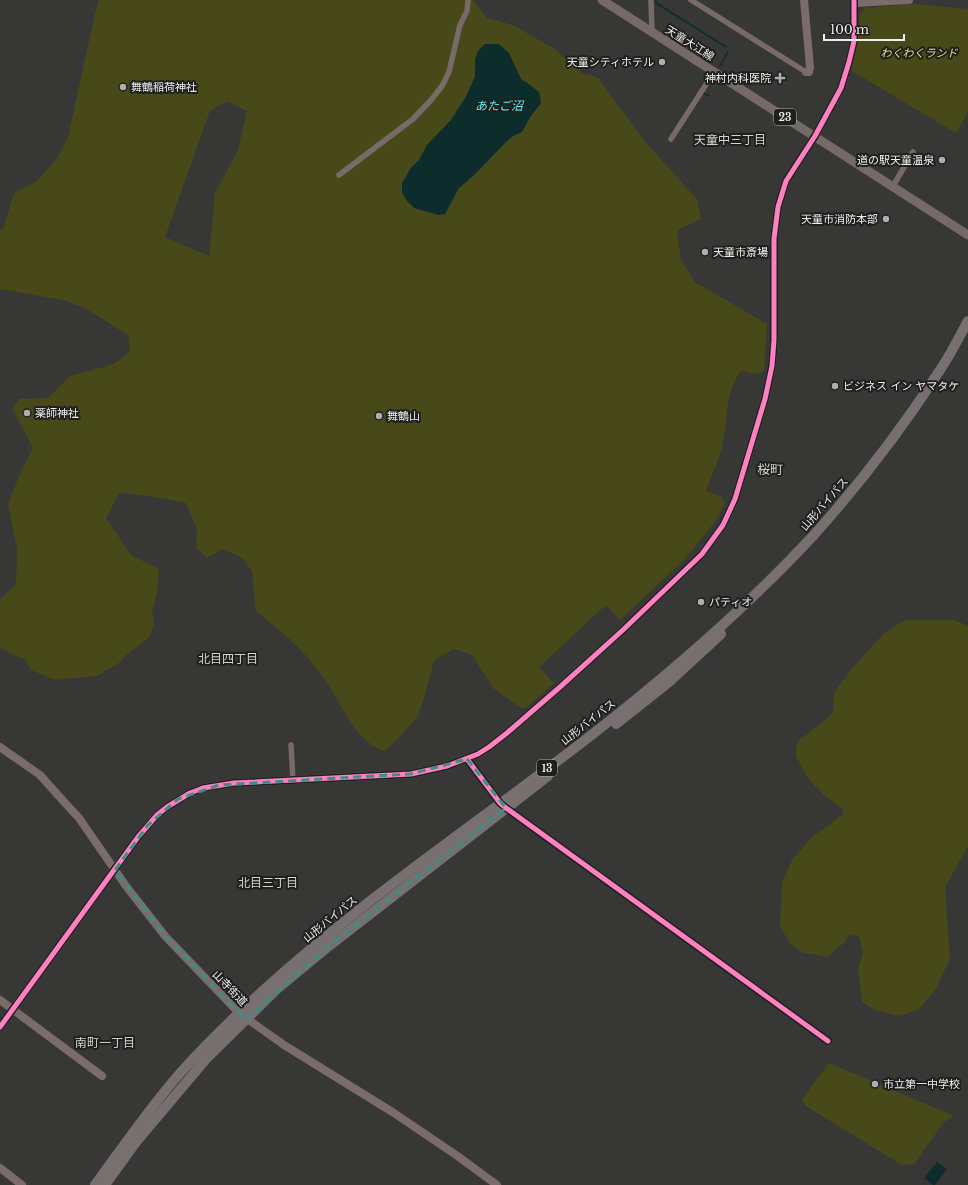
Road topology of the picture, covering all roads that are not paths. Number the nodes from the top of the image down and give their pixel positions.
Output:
1 (468, 0) edge
2 (602, 0) edge
3 (651, 0) edge
4 (691, 0) edge
5 (804, 0) edge
6 (909, 0) edge
7 (854, 2) edge
8 (652, 32) junction
9 (714, 72) junction
10 (806, 72) joint
11 (815, 136) junction
12 (671, 139) dead end
13 (913, 152) dead end
14 (339, 175) dead end
15 (893, 186) junction
16 (968, 235) edge
17 (968, 321) edge
18 (968, 335) edge
19 (291, 746) dead end
20 (0, 747) edge
21 (466, 759) junction
22 (293, 780) junction
23 (503, 805) junction
24 (115, 870) junction
25 (0, 1000) edge
26 (13, 1010) junction
27 (243, 1016) junction
28 (0, 1027) edge
29 (828, 1041) dead end
30 (102, 1076) dead end
31 (0, 1168) edge
32 (22, 1185) edge
33 (95, 1185) edge
34 (105, 1185) edge
35 (497, 1185) edge

1 - 14 street
2 - 8 main road, 天童大江線 / 23
3 - 8 street
4 - 10 street
5 - 10 street
6 - 7 street
7 - 11 street
8 - 9 main road, 天童大江線 / 23
9 - 11 main road, 天童大江線 / 23
9 - 12 street
11 - 15 main road, 天童大江線 / 23
11 - 21 street
13 - 15 street
15 - 16 main road, 天童大江線 / 23
17 - 23 highway, 山形バイパス / 13
18 - 23 highway, 山形バイパス / 13
19 - 22 street
20 - 24 street, 山寺街道
21 - 22 street
21 - 23 street
22 - 24 street
23 - 27 highway, 山形バイパス / 13
23 - 29 street
24 - 26 street
24 - 27 street, 山寺街道
25 - 26 street
26 - 28 street
26 - 30 street
27 - 33 highway, 山形バイパス / 13
27 - 34 highway, 山形バイパス / 13
27 - 35 street, 山寺街道
31 - 32 street

